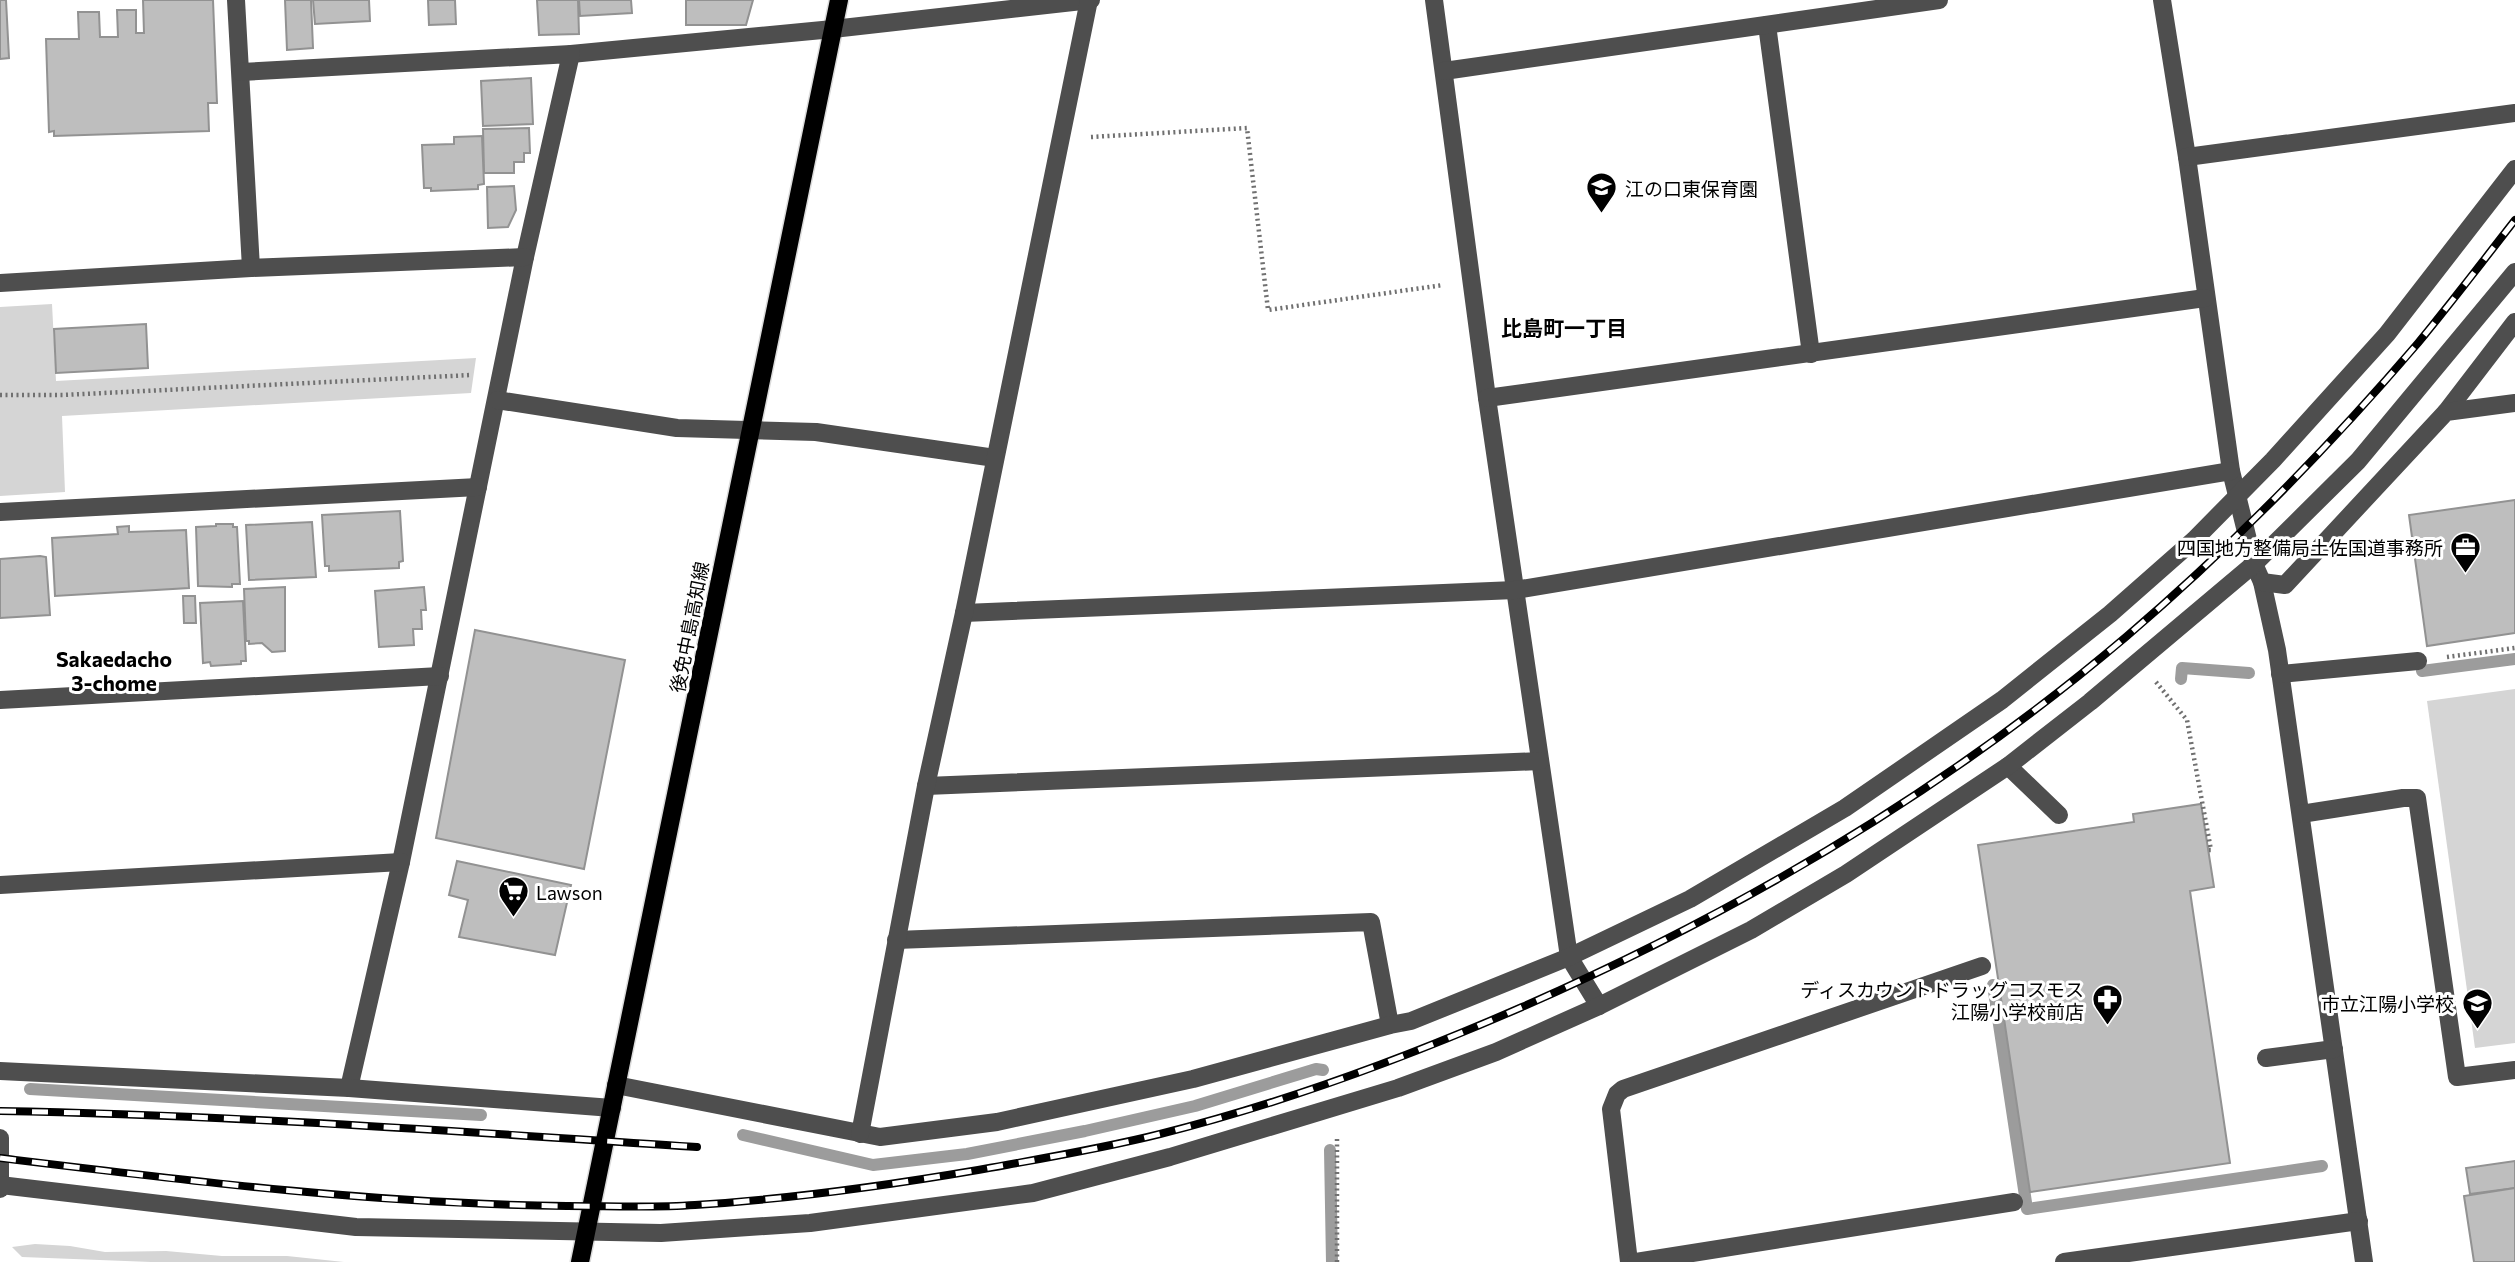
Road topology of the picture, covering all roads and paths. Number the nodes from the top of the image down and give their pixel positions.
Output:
1 (236, 0) edge
2 (839, 0) edge
3 (1090, 0) edge
4 (1434, 0) edge
5 (1939, 0) edge
6 (2162, 0) edge
7 (1767, 25) junction
8 (833, 29) junction
9 (570, 54) junction
10 (1444, 71) junction
11 (241, 72) junction
12 (2515, 113) edge
13 (1060, 138) junction
14 (2187, 157) junction
15 (2515, 169) edge
16 (526, 257) junction
17 (251, 268) junction
18 (2515, 272) edge
19 (1471, 281) junction
20 (0, 283) edge
21 (2205, 298) junction
22 (2515, 322) edge
23 (1811, 354) junction
24 (483, 374) dead end
25 (0, 395) edge
26 (1487, 398) junction
27 (497, 400) junction
28 (2515, 403) edge
29 (2446, 412) junction
30 (750, 431) junction
31 (995, 458) junction
32 (2231, 471) junction
33 (478, 486) junction
34 (2236, 496) junction
35 (0, 512) edge
36 (2254, 564) junction
37 (2262, 582) junction
38 (1515, 590) junction
39 (964, 612) junction
40 (2515, 648) edge
41 (2418, 661) joint
42 (2148, 673) dead end
43 (2280, 674) junction
44 (440, 676) junction
45 (0, 701) edge
46 (1540, 761) junction
47 (2008, 766) junction
48 (926, 786) junction
49 (2301, 814) junction
50 (2059, 815) dead end
51 (2209, 850) dead end
52 (401, 862) junction
53 (0, 885) edge
54 (896, 940) junction
55 (1570, 957) junction
56 (1982, 966) dead end
57 (1599, 1006) junction
58 (1390, 1025) junction
59 (2334, 1049) junction
60 (2266, 1058) dead end
61 (2515, 1070) edge
62 (0, 1071) edge
63 (616, 1085) junction
64 (349, 1088) junction
65 (612, 1108) junction
66 (860, 1134) junction
67 (1337, 1134) dead end
68 (0, 1138) edge
69 (0, 1186) edge
70 (2014, 1202) dead end
71 (2359, 1221) junction
72 (586, 1232) junction
73 (580, 1262) edge
74 (1337, 1262) edge
75 (1629, 1262) edge
76 (1636, 1262) edge
77 (2064, 1262) edge
78 (2364, 1262) edge

1 - 11 street
2 - 8 main road, 後免中島高知線
3 - 8 street
3 - 13 street
4 - 10 street
5 - 7 street
6 - 14 street
7 - 10 street
7 - 23 street
8 - 9 street
8 - 30 main road, 後免中島高知線
9 - 11 street
9 - 16 street
10 - 19 street
11 - 17 street
12 - 14 street
13 - 19 path
13 - 31 street
14 - 21 street
15 - 34 street
16 - 17 street
16 - 27 street
17 - 20 street
18 - 36 street
19 - 26 street
21 - 23 street
21 - 32 street
22 - 29 street
23 - 26 street
24 - 25 path
26 - 38 street
27 - 30 street
27 - 33 street
28 - 29 street
29 - 37 street
30 - 31 street
30 - 63 main road, 後免中島高知線
31 - 39 street
32 - 34 street
32 - 38 street
33 - 35 street
33 - 44 street
34 - 36 street
34 - 55 street
36 - 37 street
36 - 47 street
37 - 43 street
38 - 39 street
38 - 46 street
39 - 48 street
40 - 41 path
41 - 43 street
42 - 51 path
43 - 49 street
44 - 45 street
44 - 52 street
46 - 48 street
46 - 55 street
47 - 50 street
47 - 57 street
48 - 54 street
49 - 59 street
49 - 61 street
52 - 53 street
52 - 64 street
54 - 58 street
54 - 66 street
55 - 57 street
55 - 58 street
56 - 75 street
57 - 72 street
58 - 66 street
59 - 60 street
59 - 71 street
62 - 64 street
63 - 65 main road, 後免中島高知線
63 - 66 street
64 - 65 street
65 - 72 main road, 後免中島高知線
67 - 74 path
68 - 69 street
69 - 72 street
70 - 76 street
71 - 77 street
71 - 78 street
72 - 73 main road, 後免中島高知線

